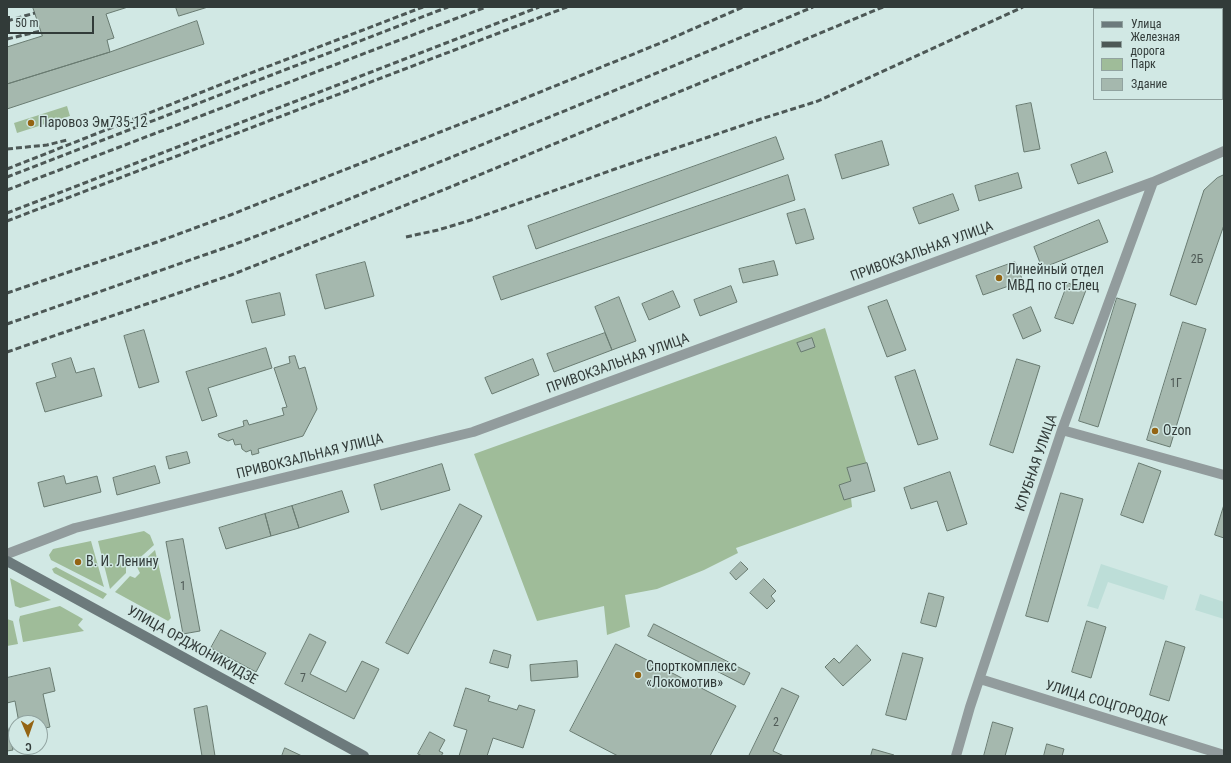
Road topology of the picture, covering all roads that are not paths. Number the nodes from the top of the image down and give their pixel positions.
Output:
1 (1224, 151) edge
2 (1153, 182) junction
3 (1062, 430) junction
4 (1224, 475) edge
5 (7, 554) edge
6 (7, 561) edge
7 (980, 678) junction
8 (1224, 755) edge
9 (364, 756) edge
10 (956, 756) edge

1 - 2 street, ПРИВОКЗАЛЬНАЯ УЛИЦА
2 - 3 street, КЛУБНАЯ УЛИЦА
2 - 5 street, ПРИВОКЗАЛЬНАЯ УЛИЦА
3 - 4 street
3 - 7 street, КЛУБНАЯ УЛИЦА
6 - 9 street, УЛИЦА ОРДЖОНИКИДЗЕ
7 - 8 street, УЛИЦА СОЦГОРОДОК
7 - 10 street, КЛУБНАЯ УЛИЦА

